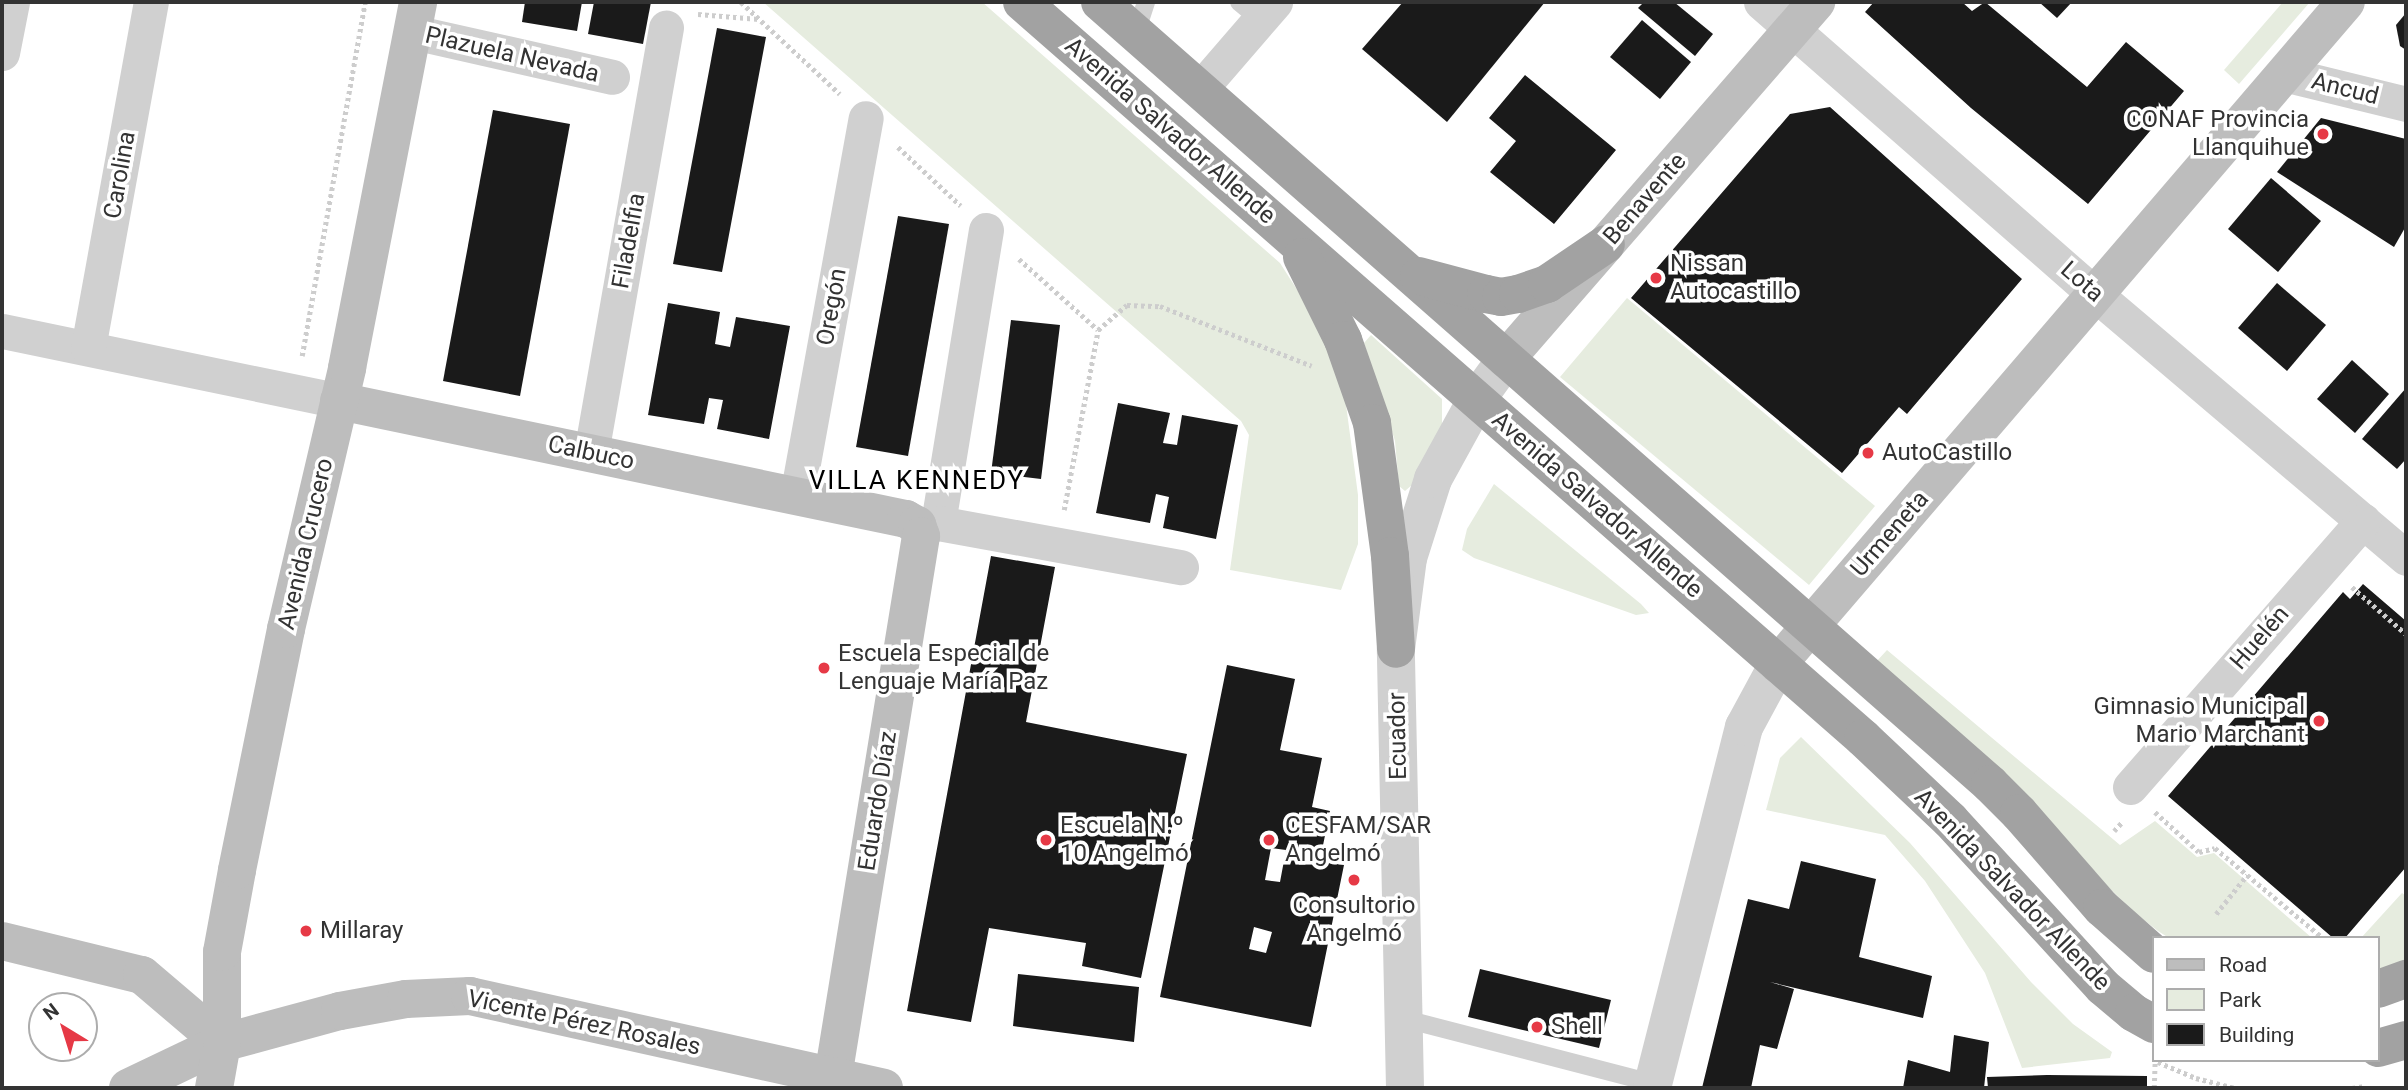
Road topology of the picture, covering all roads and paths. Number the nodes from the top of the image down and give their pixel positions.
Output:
1 (12, 2) edge
2 (151, 2) edge
3 (365, 2) edge
4 (1022, 2) edge
5 (1100, 2) edge
6 (1761, 2) edge
7 (2346, 2) edge
8 (1258, 8) edge
9 (1804, 15) edge
10 (415, 17) edge
11 (1141, 17) edge
12 (760, 19) dead end
13 (666, 28) joint
14 (2, 53) edge
15 (2284, 74) junction
16 (612, 77) dead end
17 (1200, 89) junction
18 (2406, 104) edge
19 (866, 118) dead end
20 (986, 230) dead end
21 (1293, 239) junction
22 (1606, 244) junction
23 (1410, 274) junction
24 (2095, 294) junction
25 (1098, 330) dead end
26 (2, 333) edge
27 (88, 348) junction
28 (1506, 359) junction
29 (302, 360) dead end
30 (1477, 399) junction
31 (339, 401) junction
32 (590, 453) junction
33 (797, 496) junction
34 (2363, 521) junction
35 (928, 524) junction
36 (1058, 545) junction
37 (2406, 558) edge
38 (1181, 567) dead end
39 (2366, 599) dead end
40 (1810, 627) junction
41 (2406, 634) edge
42 (1396, 649) junction
43 (1778, 664) junction
44 (2130, 787) dead end
45 (2156, 812) dead end
46 (2247, 875) junction
47 (2216, 914) dead end
48 (2321, 936) edge
49 (2, 941) edge
50 (2152, 952) edge
51 (2406, 979) edge
52 (2380, 988) edge
53 (1405, 1018) junction
54 (2152, 1023) edge
55 (2406, 1040) edge
56 (222, 1043) junction
57 (2380, 1047) edge
58 (2155, 1062) edge
59 (2160, 1062) edge
60 (833, 1077) junction
61 (1652, 1086) edge
62 (128, 1088) edge
63 (214, 1088) edge
64 (884, 1088) edge
65 (1405, 1088) edge
66 (2154, 1088) edge
67 (2235, 1088) edge

1 - 14 street
2 - 27 street, Carolina
3 - 29 path
4 - 21 highway, Avenida Salvador Allende
5 - 11 highway, Avenida Salvador Allende
6 - 9 street, Lota
7 - 15 main road, Urmeneta
8 - 17 street
9 - 22 main road, Benavente
9 - 24 street, Lota
10 - 16 street, Plazuela Nevada
10 - 31 main road, Avenida Crucero
11 - 17 highway, Avenida Salvador Allende
12 - 13 path
13 - 32 street, Filadelfia
15 - 18 street, Ancud
15 - 24 main road, Urmeneta
17 - 23 highway, Avenida Salvador Allende
19 - 33 street, Oregón
20 - 35 street, Eduardo Díaz
21 - 30 highway, Avenida Salvador Allende
21 - 42 highway
22 - 23 highway
22 - 28 main road, Benavente
23 - 28 highway, Avenida Salvador Allende
24 - 34 street, Lota
24 - 40 main road, Urmeneta
25 - 36 path
26 - 27 street, Calbuco
27 - 31 street, Calbuco
28 - 30 street, Benavente
28 - 40 highway, Avenida Salvador Allende
30 - 42 street, Ecuador
30 - 43 highway, Avenida Salvador Allende
31 - 32 main road, Calbuco
31 - 56 main road, Avenida Crucero
32 - 33 main road, Calbuco
33 - 35 main road, Calbuco
34 - 37 street, Lota
34 - 44 street, Huelén
35 - 36 street, Calbuco
35 - 60 main road, Eduardo Díaz
36 - 38 street, Calbuco
39 - 41 path
40 - 43 main road, Urmeneta
40 - 50 highway, Avenida Salvador Allende
42 - 53 street, Ecuador
43 - 54 highway, Avenida Salvador Allende
43 - 61 street, Urmeneta
45 - 46 path
46 - 47 path
46 - 48 path
49 - 56 main road
51 - 52 highway
53 - 61 lane
53 - 65 street, Ecuador
55 - 57 highway
56 - 60 main road, Vicente Pérez Rosales
56 - 62 main road, Vicente Pérez Rosales
56 - 63 main road, Avenida Crucero
58 - 66 path
59 - 67 path
60 - 64 main road, Vicente Pérez Rosales

